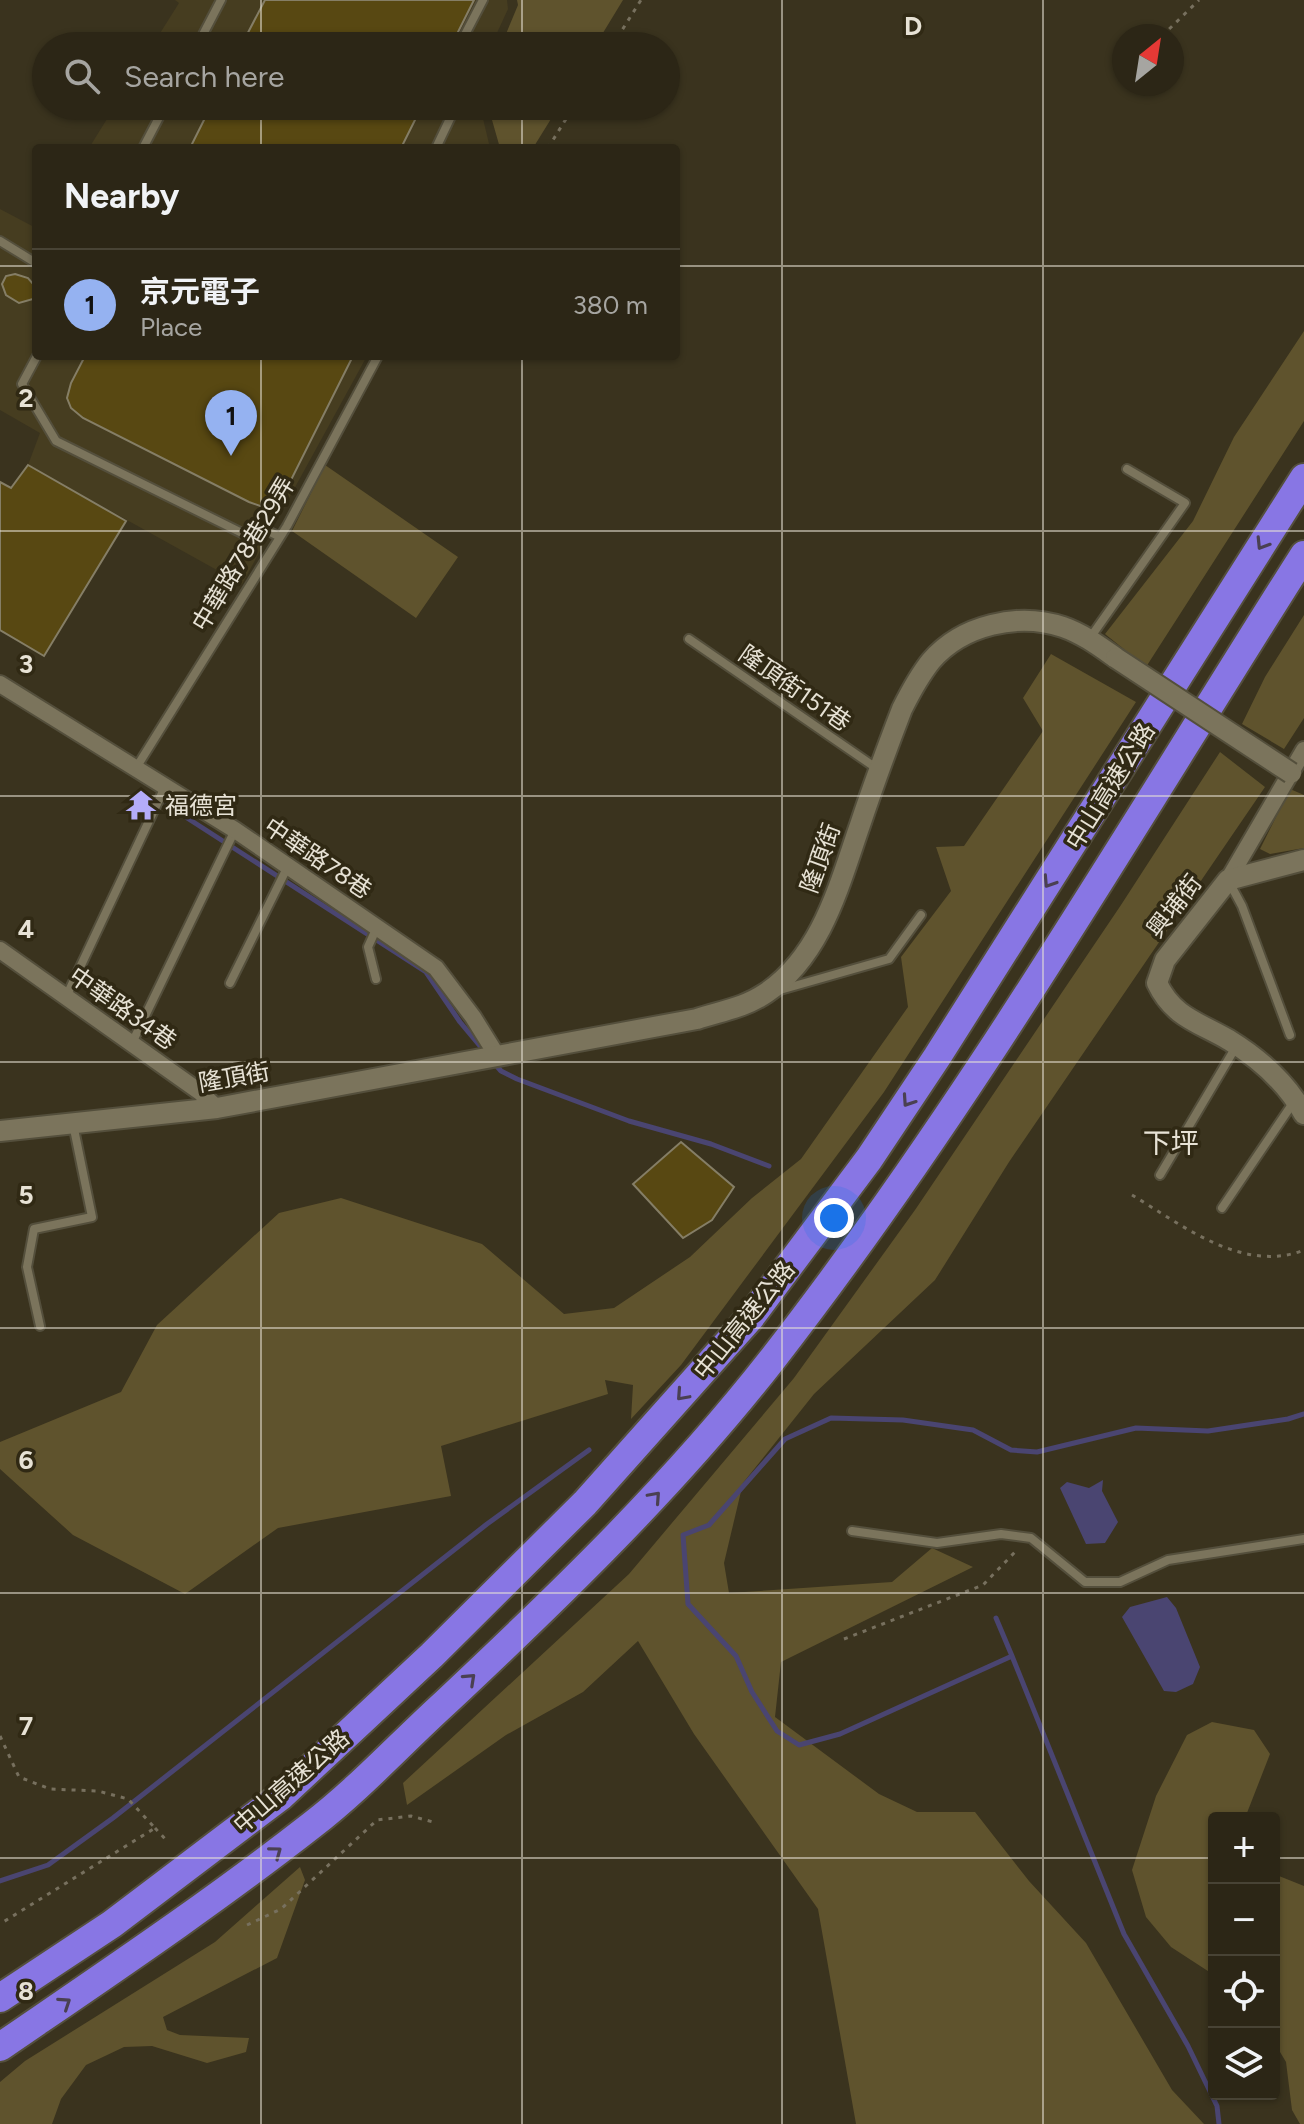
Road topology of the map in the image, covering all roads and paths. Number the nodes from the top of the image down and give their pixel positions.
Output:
1 (221, 0) edge
2 (483, 0) edge
3 (641, 0) edge
4 (1199, 0) edge
5 (1174, 24) edge
6 (204, 32) edge
7 (466, 32) edge
8 (621, 32) edge
9 (158, 120) edge
10 (449, 120) edge
11 (565, 120) edge
12 (145, 144) edge
13 (438, 144) edge
14 (550, 144) edge
15 (0, 241) edge
16 (32, 261) edge
17 (35, 360) edge
18 (376, 360) edge
19 (1127, 469) dead end
20 (1304, 478) edge
21 (280, 537) junction
22 (1304, 555) edge
23 (689, 639) dead end
24 (1089, 639) junction
25 (0, 684) edge
26 (1304, 750) edge
27 (136, 769) junction
28 (880, 770) junction
29 (1298, 776) edge
30 (165, 787) junction
31 (235, 830) junction
32 (1304, 860) edge
33 (288, 868) junction
34 (1228, 880) junction
35 (921, 915) dead end
36 (377, 928) junction
37 (0, 950) edge
38 (376, 979) dead end
39 (230, 983) dead end
40 (764, 995) junction
41 (66, 997) junction
42 (1290, 1035) dead end
43 (132, 1044) junction
44 (1237, 1045) junction
45 (496, 1054) junction
46 (1300, 1106) edge
47 (217, 1108) junction
48 (73, 1124) junction
49 (0, 1131) edge
50 (1160, 1175) dead end
51 (1132, 1195) dead end
52 (1222, 1208) dead end
53 (1304, 1250) edge
54 (40, 1326) dead end
55 (852, 1531) dead end
56 (1304, 1539) edge
57 (1043, 1547) junction
58 (844, 1639) dead end
59 (0, 1736) edge
60 (433, 1822) dead end
61 (155, 1828) junction
62 (167, 1841) dead end
63 (0, 1924) edge
64 (247, 1925) dead end
65 (0, 1998) edge
66 (0, 2047) edge

1 - 6 lane
2 - 7 lane
3 - 8 path
4 - 5 path
9 - 12 lane
10 - 13 lane
11 - 14 path
15 - 16 lane
17 - 21 lane
18 - 21 lane, 中華路78巷29弄
19 - 24 lane
20 -> 65 highway, 中山高速公路
21 - 27 lane, 中華路78巷29弄
66 -> 22 highway, 中山高速公路
23 - 28 lane, 隆頂街151巷
24 - 28 street, 隆頂街
24 - 29 street, 隆頂街, bridge
25 - 27 street, 中華路78巷
26 - 29 street, 興埔街
27 - 30 street, 中華路78巷
28 - 40 street, 隆頂街
29 - 34 street, 興埔街
30 - 31 street, 中華路78巷
30 - 41 lane
31 - 33 street, 中華路78巷
31 - 43 lane
32 - 34 street
33 - 36 street, 中華路78巷
33 - 39 lane
34 - 42 lane
34 - 44 street, 興埔街
35 - 40 lane
36 - 38 lane
36 - 45 street, 中華路78巷
37 - 41 street, 中華路34巷
40 - 45 street, 隆頂街
41 - 43 street, 中華路34巷
43 - 47 street, 中華路34巷
44 - 46 street, 興埔街
44 - 50 lane
45 - 47 street, 隆頂街
46 - 52 lane
47 - 48 street, 隆頂街
48 - 49 street, 隆頂街
48 - 54 lane
51 - 53 path
55 - 57 lane
56 - 57 lane
57 - 58 path
59 - 61 path
60 - 64 path
61 - 62 path
61 - 63 path

